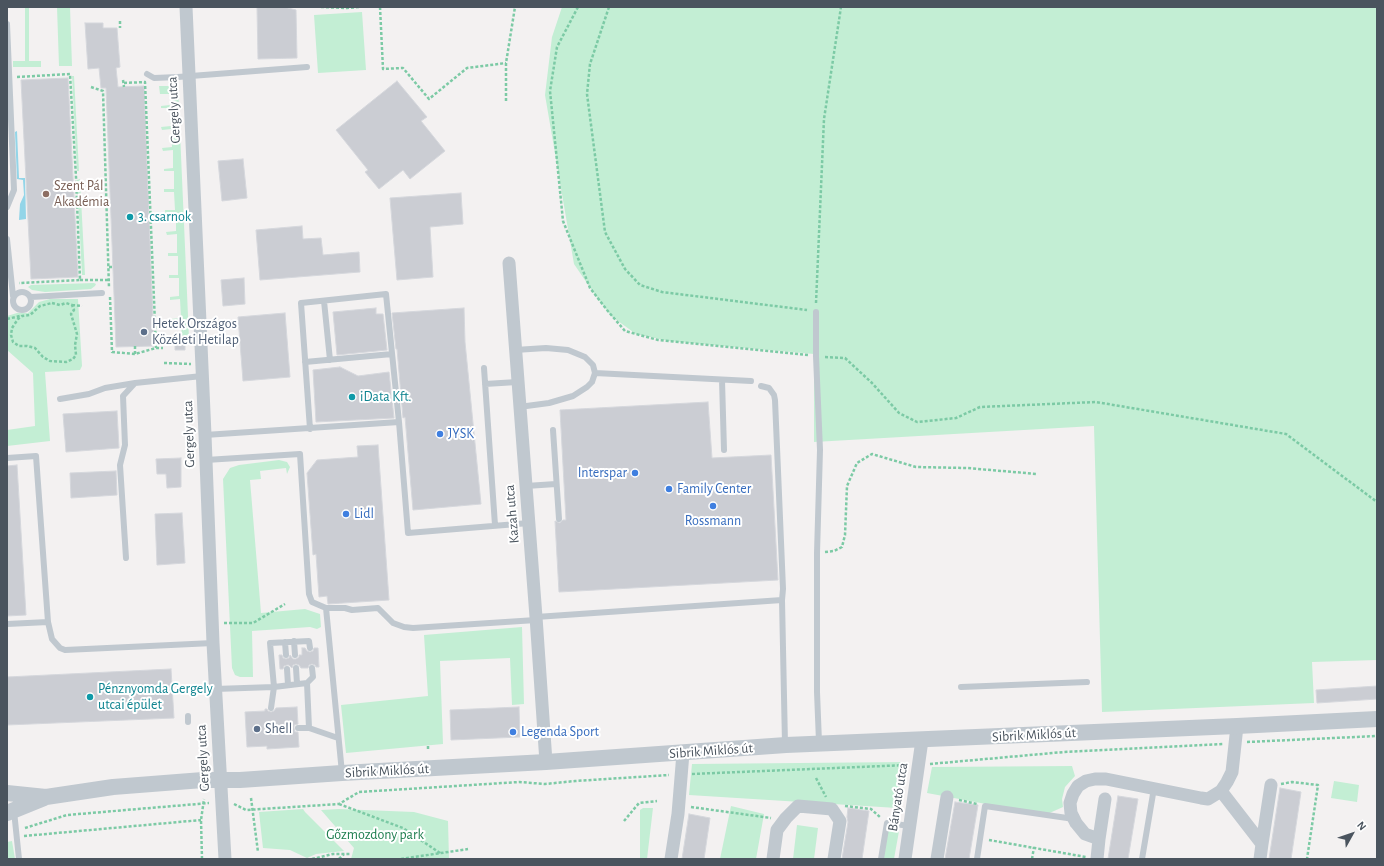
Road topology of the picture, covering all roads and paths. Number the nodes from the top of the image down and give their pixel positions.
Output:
1 (186, 7) edge
2 (321, 7) edge
3 (359, 7) edge
4 (380, 7) edge
5 (515, 7) edge
6 (578, 7) edge
7 (609, 7) edge
8 (840, 7) edge
9 (347, 8) edge
10 (120, 21) dead end
11 (7, 24) edge
12 (120, 28) dead end
13 (506, 63) junction
14 (307, 67) dead end
15 (147, 74) dead end
16 (15, 77) dead end
17 (188, 77) junction
18 (124, 83) dead end
19 (91, 87) dead end
20 (506, 101) dead end
21 (7, 206) edge
22 (7, 239) edge
23 (509, 263) dead end
24 (109, 267) junction
25 (113, 267) dead end
26 (80, 280) junction
27 (109, 280) junction
28 (11, 284) junction
29 (102, 293) dead end
30 (13, 296) junction
31 (31, 297) junction
32 (324, 301) junction
33 (13, 305) junction
34 (72, 305) junction
35 (82, 306) dead end
36 (7, 308) edge
37 (816, 312) junction
38 (22, 316) junction
39 (7, 320) edge
40 (12, 328) junction
41 (7, 331) edge
42 (135, 346) dead end
43 (156, 348) junction
44 (163, 348) dead end
45 (515, 350) junction
46 (135, 354) junction
47 (392, 354) junction
48 (816, 356) junction
49 (330, 360) junction
50 (306, 362) junction
51 (164, 363) dead end
52 (191, 364) dead end
53 (484, 368) dead end
54 (595, 373) junction
55 (202, 376) junction
56 (722, 380) junction
57 (751, 381) dead end
58 (517, 382) junction
59 (135, 383) junction
60 (485, 384) junction
61 (761, 386) dead end
62 (60, 399) dead end
63 (519, 408) junction
64 (399, 422) junction
65 (310, 429) junction
66 (553, 430) dead end
67 (205, 435) junction
68 (724, 450) dead end
69 (7, 458) edge
70 (206, 460) junction
71 (1037, 474) dead end
72 (556, 484) junction
73 (526, 486) junction
74 (1377, 502) edge
75 (559, 519) dead end
76 (529, 522) junction
77 (495, 525) junction
78 (817, 553) junction
79 (126, 558) dead end
80 (782, 600) junction
81 (285, 604) dead end
82 (326, 608) junction
83 (537, 618) junction
84 (48, 622) junction
85 (223, 623) dead end
86 (7, 624) edge
87 (285, 642) junction
88 (294, 642) junction
89 (212, 643) junction
90 (310, 648) dead end
91 (286, 655) dead end
92 (295, 655) dead end
93 (296, 668) dead end
94 (312, 668) dead end
95 (287, 669) dead end
96 (1087, 682) dead end
97 (297, 684) junction
98 (307, 684) junction
99 (288, 685) junction
100 (274, 687) junction
101 (961, 687) dead end
102 (215, 689) junction
103 (271, 708) dead end
104 (1377, 719) edge
105 (1237, 726) junction
106 (298, 728) dead end
107 (309, 728) junction
108 (338, 738) junction
109 (922, 740) junction
110 (819, 744) junction
111 (428, 746) dead end
112 (786, 746) junction
113 (428, 750) dead end
114 (683, 753) junction
115 (546, 762) junction
116 (342, 773) junction
117 (816, 778) dead end
118 (221, 780) junction
119 (1271, 786) joint
120 (1154, 788) junction
121 (1220, 791) junction
122 (7, 793) edge
123 (46, 797) junction
124 (947, 797) joint
125 (251, 798) dead end
126 (204, 799) dead end
127 (1105, 799) dead end
128 (658, 801) dead end
129 (339, 804) dead end
130 (679, 806) junction
131 (986, 806) junction
132 (832, 809) junction
133 (10, 812) edge
134 (1074, 819) junction
135 (200, 820) junction
136 (784, 820) junction
137 (624, 821) dead end
138 (887, 823) junction
139 (910, 826) junction
140 (17, 836) junction
141 (980, 838) junction
142 (1099, 839) junction
143 (1262, 844) junction
144 (1034, 847) junction
145 (468, 849) dead end
146 (258, 852) dead end
147 (440, 853) junction
148 (344, 854) junction
149 (350, 854) dead end
150 (20, 859) edge
151 (202, 859) edge
152 (225, 859) edge
153 (312, 859) edge
154 (339, 859) edge
155 (401, 859) edge
156 (671, 859) edge
157 (773, 859) edge
158 (834, 859) edge
159 (881, 859) edge
160 (905, 859) edge
161 (937, 859) edge
162 (977, 859) edge
163 (1032, 859) edge
164 (1097, 859) edge
165 (1142, 859) edge
166 (1260, 859) edge
167 (1307, 859) edge

1 - 17 street, Gergely utca
2 - 9 path
3 - 9 path
4 - 13 path
5 - 13 path
6 - 48 path
7 - 37 path
8 - 37 path
10 - 12 path
11 - 21 lane
13 - 20 path
14 - 17 lane
15 - 17 lane
16 - 26 path
17 - 55 street, Gergely utca
18 - 43 path
19 - 24 path
22 - 28 lane
23 - 45 street, Kazah utca
24 - 25 path
24 - 27 path
26 - 27 path
26 - 28 path
27 - 46 path
28 - 30 lane
29 - 31 lane
30 - 31 lane
30 - 33 lane
31 - 33 lane
32 - 47 lane
32 - 49 lane
32 - 50 lane
33 - 36 lane
34 - 35 path
34 - 38 path
34 - 40 path
37 - 48 lane
38 - 39 path
38 - 40 path
40 - 41 path
42 - 46 path
43 - 44 path
43 - 46 path
45 - 54 lane
45 - 58 street, Kazah utca
47 - 49 lane
47 - 64 lane
48 - 74 path
48 - 78 lane
49 - 50 lane
50 - 65 lane
51 - 52 path
53 - 60 lane
54 - 56 lane
54 - 63 lane
55 - 59 lane
55 - 67 street, Gergely utca
56 - 57 lane
56 - 68 lane
58 - 60 lane
58 - 63 street, Kazah utca
59 - 62 lane
59 - 79 lane
60 - 77 lane
61 - 80 lane
63 - 73 street, Kazah utca
64 - 65 lane
64 - 77 lane
65 - 67 lane
66 - 72 lane
67 - 70 street, Gergely utca
69 - 84 lane
70 - 82 lane
70 - 89 street, Gergely utca
71 - 78 path
72 - 73 lane
72 - 75 lane
73 - 76 street, Kazah utca
76 - 77 lane
76 - 83 street, Kazah utca
78 - 110 lane
80 - 83 lane
80 - 112 lane
81 - 85 path
82 - 83 lane
82 - 108 lane
83 - 115 street, Kazah utca
84 - 86 lane
84 - 89 lane
87 - 88 lane
87 - 91 lane
87 - 100 lane
88 - 90 lane
88 - 92 lane
89 - 102 street, Gergely utca
93 - 97 lane
94 - 98 lane
95 - 99 lane
96 - 101 lane
97 - 98 lane
97 - 99 lane
98 - 107 lane
99 - 100 lane
100 - 102 lane
100 - 103 lane
102 - 118 street, Gergely utca
104 - 105 street, Sibrik Miklós út
105 - 109 street, Sibrik Miklós út
105 - 121 street
106 - 107 lane
107 - 108 lane
108 - 116 lane
109 - 110 street, Sibrik Miklós út
109 - 139 street, Bányató utca
110 - 112 street, Sibrik Miklós út
111 - 113 path
112 - 114 street, Sibrik Miklós út
114 - 115 street, Sibrik Miklós út
114 - 130 street
115 - 116 street, Sibrik Miklós út
116 - 118 street, Sibrik Miklós út
117 - 132 path
118 - 123 street, Sibrik Miklós út
118 - 152 street, Gergely utca
119 - 143 street
119 - 167 path
120 - 121 street
120 - 134 street
120 - 165 lane
121 - 143 street
122 - 123 street, Sibrik Miklós út
123 - 133 street, Sibrik Miklós út
124 - 131 path
124 - 161 street
125 - 146 path
126 - 135 path
127 - 142 street
128 - 137 path
129 - 147 path
130 - 136 path
130 - 156 street
131 - 134 lane
131 - 141 lane
132 - 136 street
132 - 138 path
132 - 158 street
133 - 140 lane
134 - 142 street
135 - 140 path
135 - 151 path
136 - 157 street
138 - 139 lane
138 - 159 lane
139 - 160 street, Bányató utca
140 - 150 lane
141 - 144 path
141 - 162 lane
142 - 164 street
143 - 166 street
144 - 163 path
144 - 164 path
145 - 147 path
147 - 155 path
148 - 149 path
148 - 153 path
148 - 154 path

